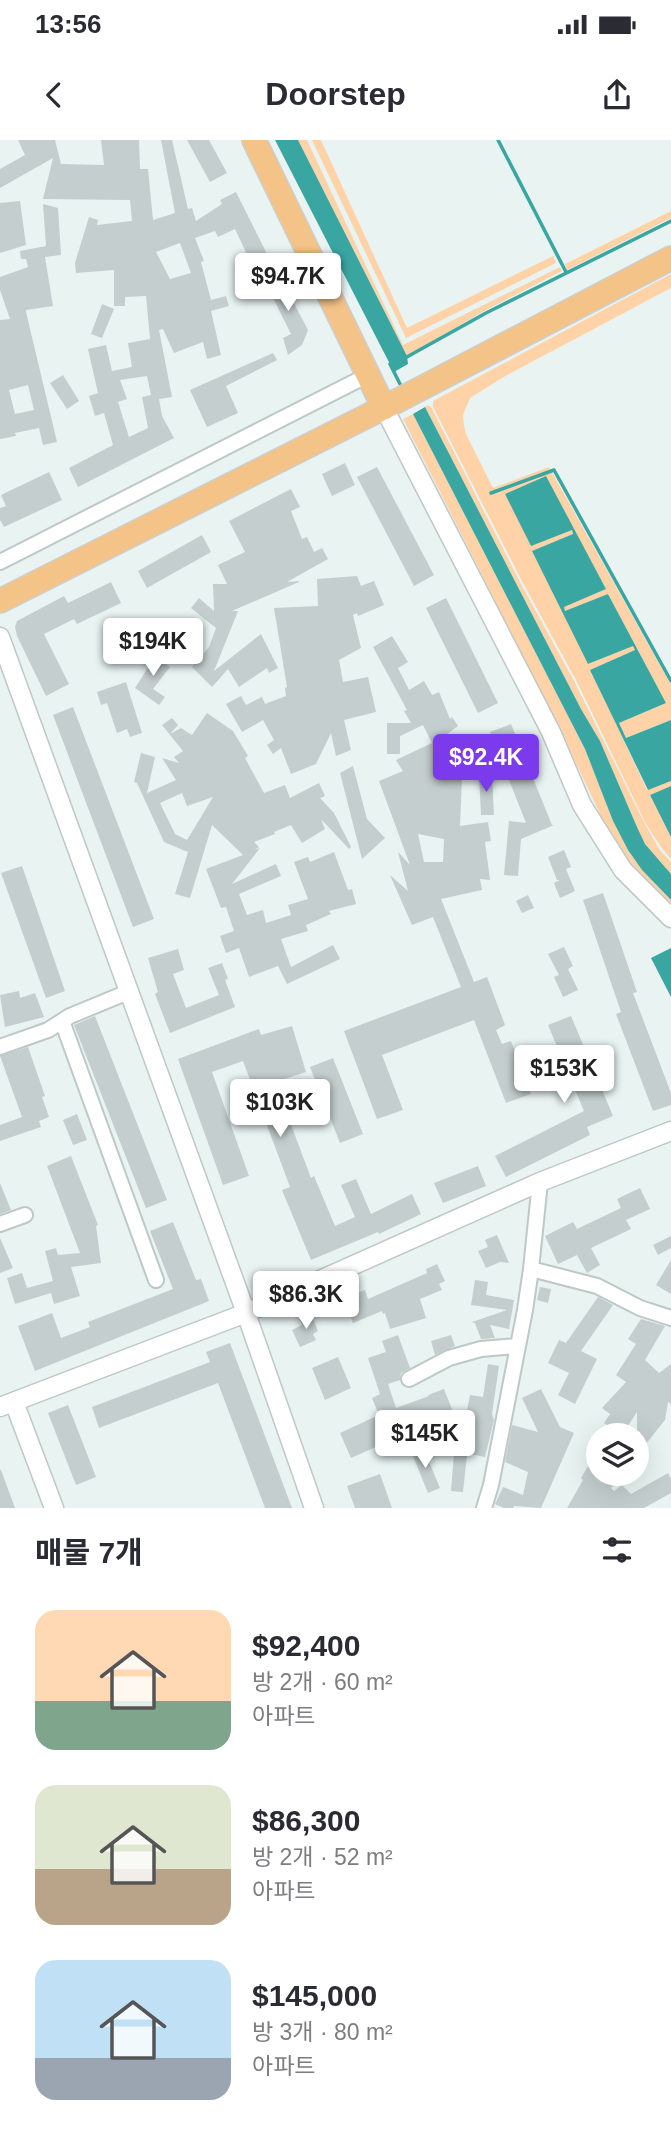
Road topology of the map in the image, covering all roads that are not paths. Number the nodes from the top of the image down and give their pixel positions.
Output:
1 (254, 140) edge
2 (671, 258) edge
3 (368, 375) junction
4 (389, 405) junction
5 (0, 562) edge
6 (0, 601) edge
7 (0, 637) edge
8 (671, 918) edge
9 (128, 992) junction
10 (62, 1021) junction
11 (0, 1047) edge
12 (671, 1131) edge
13 (540, 1182) junction
14 (25, 1215) dead end
15 (0, 1224) edge
16 (531, 1269) junction
17 (156, 1280) dead end
18 (246, 1313) junction
19 (671, 1318) edge
20 (517, 1346) junction
21 (409, 1379) dead end
22 (7, 1405) edge
23 (54, 1508) edge
24 (314, 1508) edge
25 (484, 1508) edge

1 - 3 main road
2 - 4 main road
3 - 4 main road
3 - 5 street
4 - 6 main road
4 - 8 street
7 - 9 street
9 - 10 street
9 - 18 street
10 - 11 street
10 - 17 street
12 - 13 street
13 - 16 street
13 - 18 street
14 - 15 street
16 - 19 street
16 - 20 street
18 - 22 street
18 - 24 street
20 - 21 street
20 - 25 street
22 - 23 street

